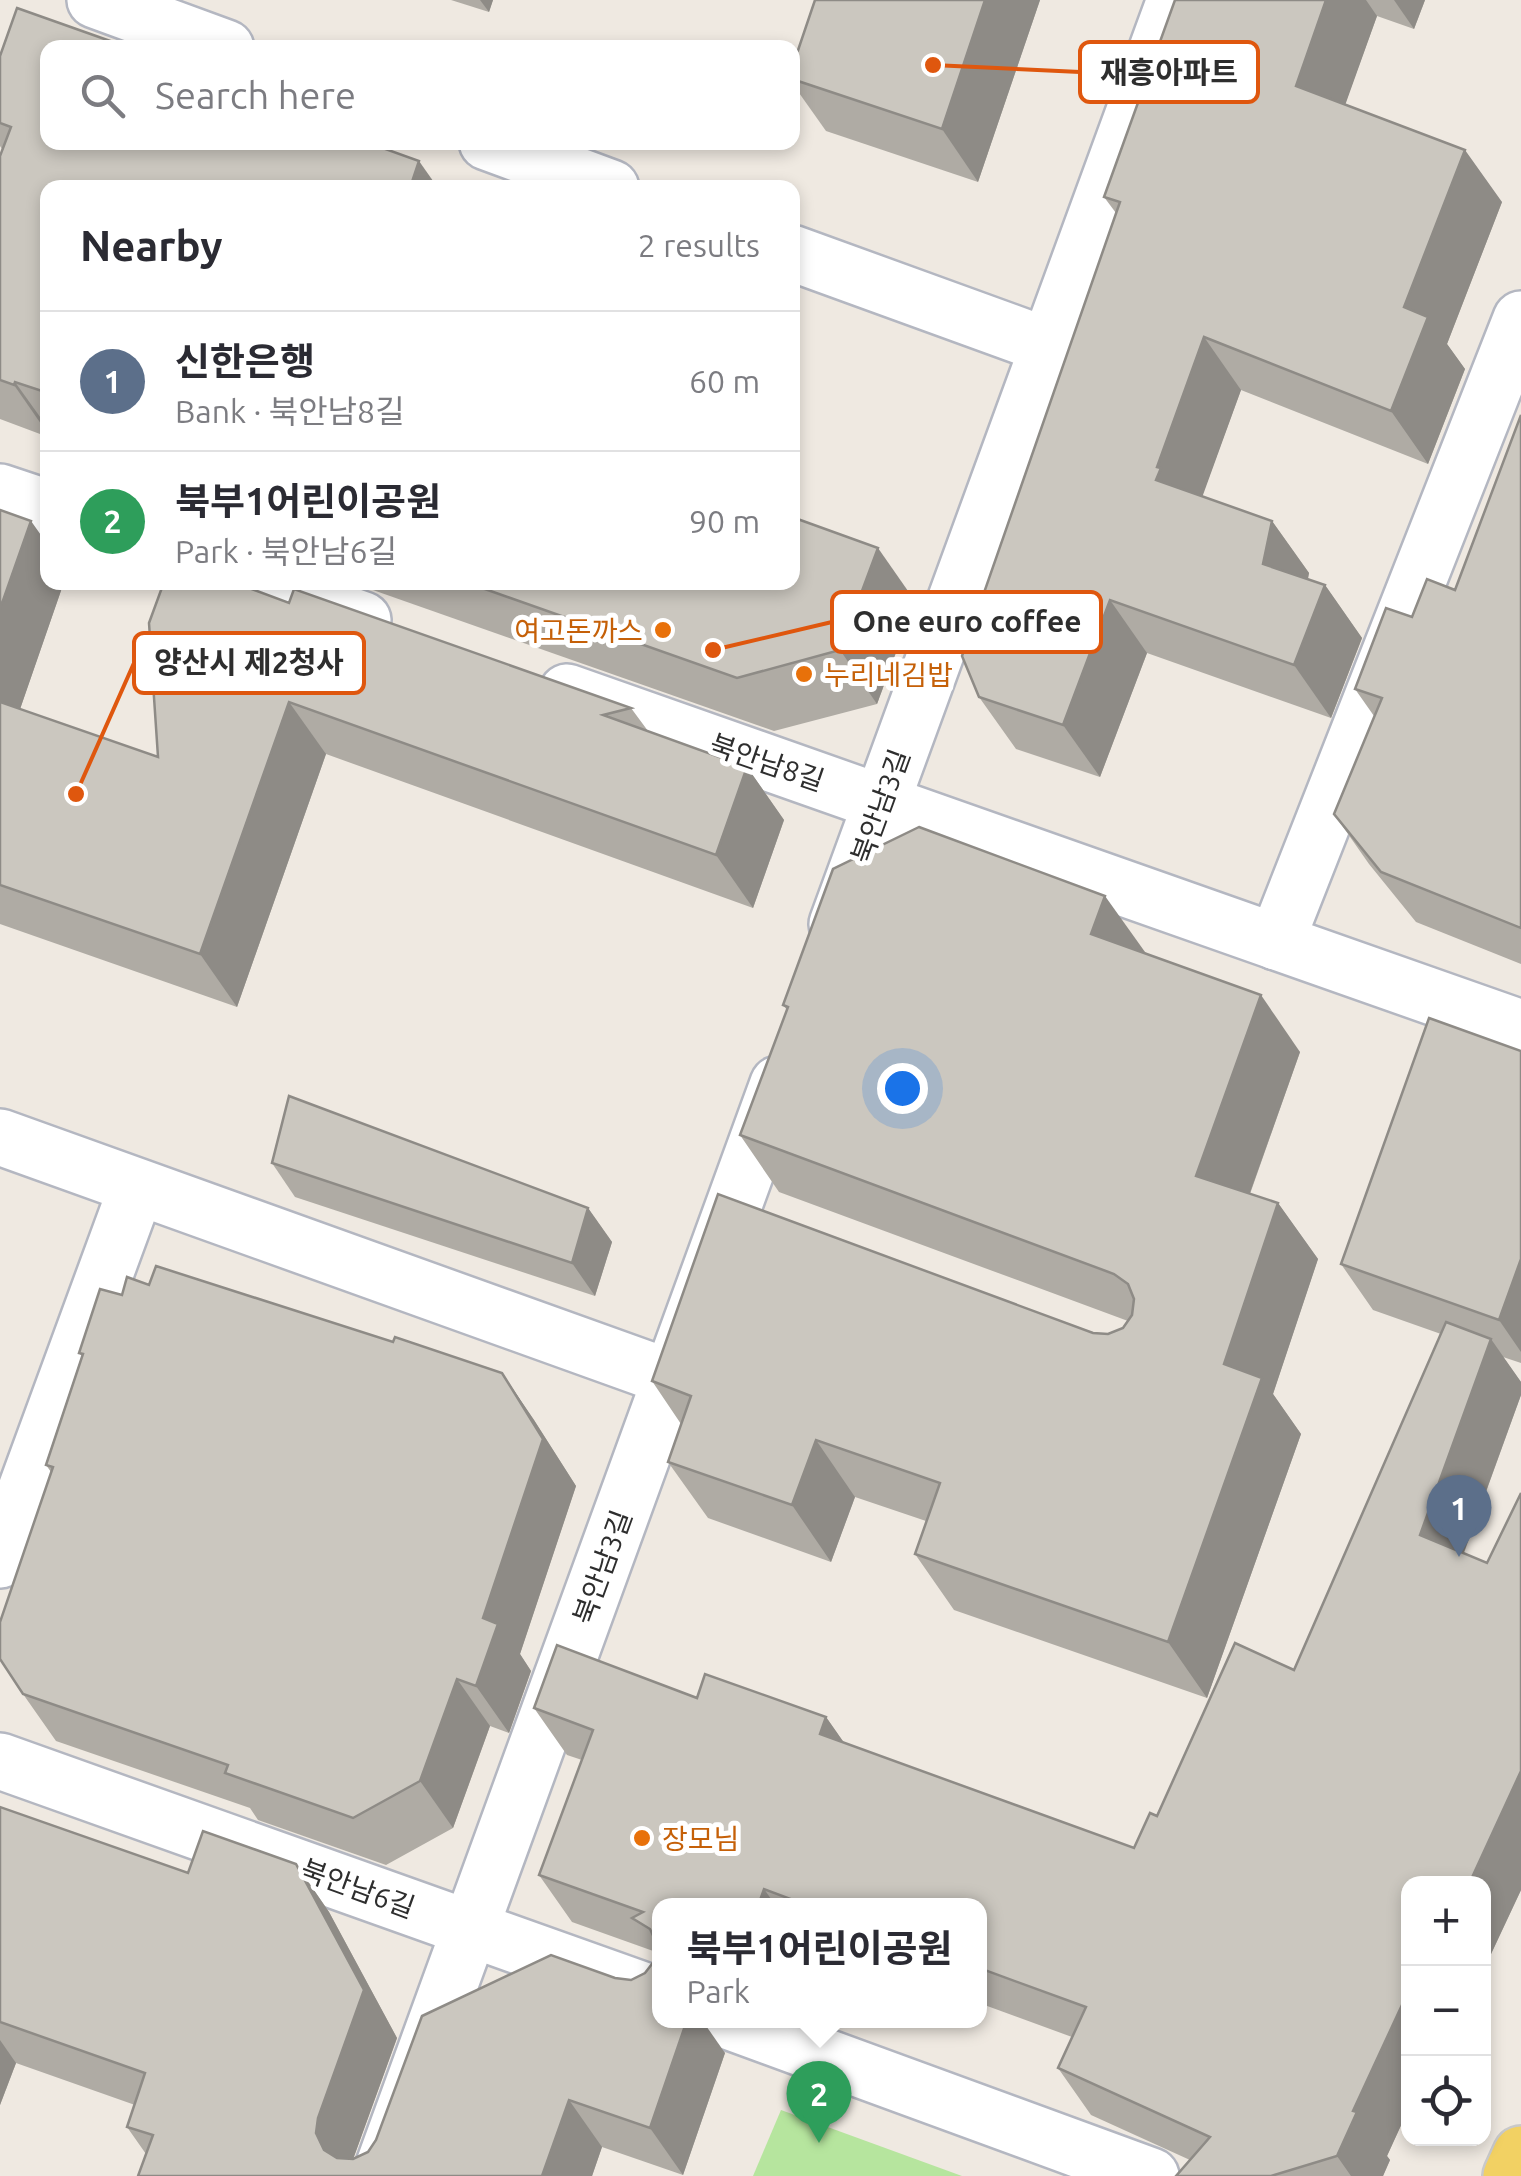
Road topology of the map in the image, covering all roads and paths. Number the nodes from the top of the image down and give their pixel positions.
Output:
1 (95, 0) edge
2 (1174, 0) edge
3 (204, 40) edge
4 (509, 150) edge
5 (589, 180) edge
6 (800, 257) edge
7 (1521, 319) edge
8 (1048, 346) junction
9 (0, 492) edge
10 (40, 505) edge
11 (280, 590) edge
12 (404, 634) edge
13 (514, 673) edge
14 (881, 803) junction
15 (1276, 942) junction
16 (821, 969) edge
17 (1521, 1028) edge
18 (794, 1042) edge
19 (0, 1137) edge
20 (138, 1187) junction
21 (671, 1378) junction
22 (0, 1560) edge
23 (0, 1761) edge
24 (471, 1928) junction
25 (652, 1993) edge
26 (747, 2028) edge
27 (1521, 2154) edge
28 (380, 2176) edge
29 (1150, 2176) edge
30 (1511, 2176) edge

1 - 3 street
2 - 8 street, 북안남3길
4 - 5 street
6 - 8 street
7 - 15 street
8 - 14 street, 북안남3길
9 - 10 street
11 - 12 street
13 - 14 street, 북안남8길
14 - 15 street, 북안남8길
14 - 16 street, 북안남3길
15 - 17 street, 북안남8길
18 - 21 street, 북안남3길
19 - 20 street
20 - 21 street
20 - 22 street
21 - 24 street, 북안남3길
23 - 24 street, 북안남6길
24 - 25 street, 북안남6길
24 - 28 street, 북안남3길
26 - 29 street
27 - 30 main road

